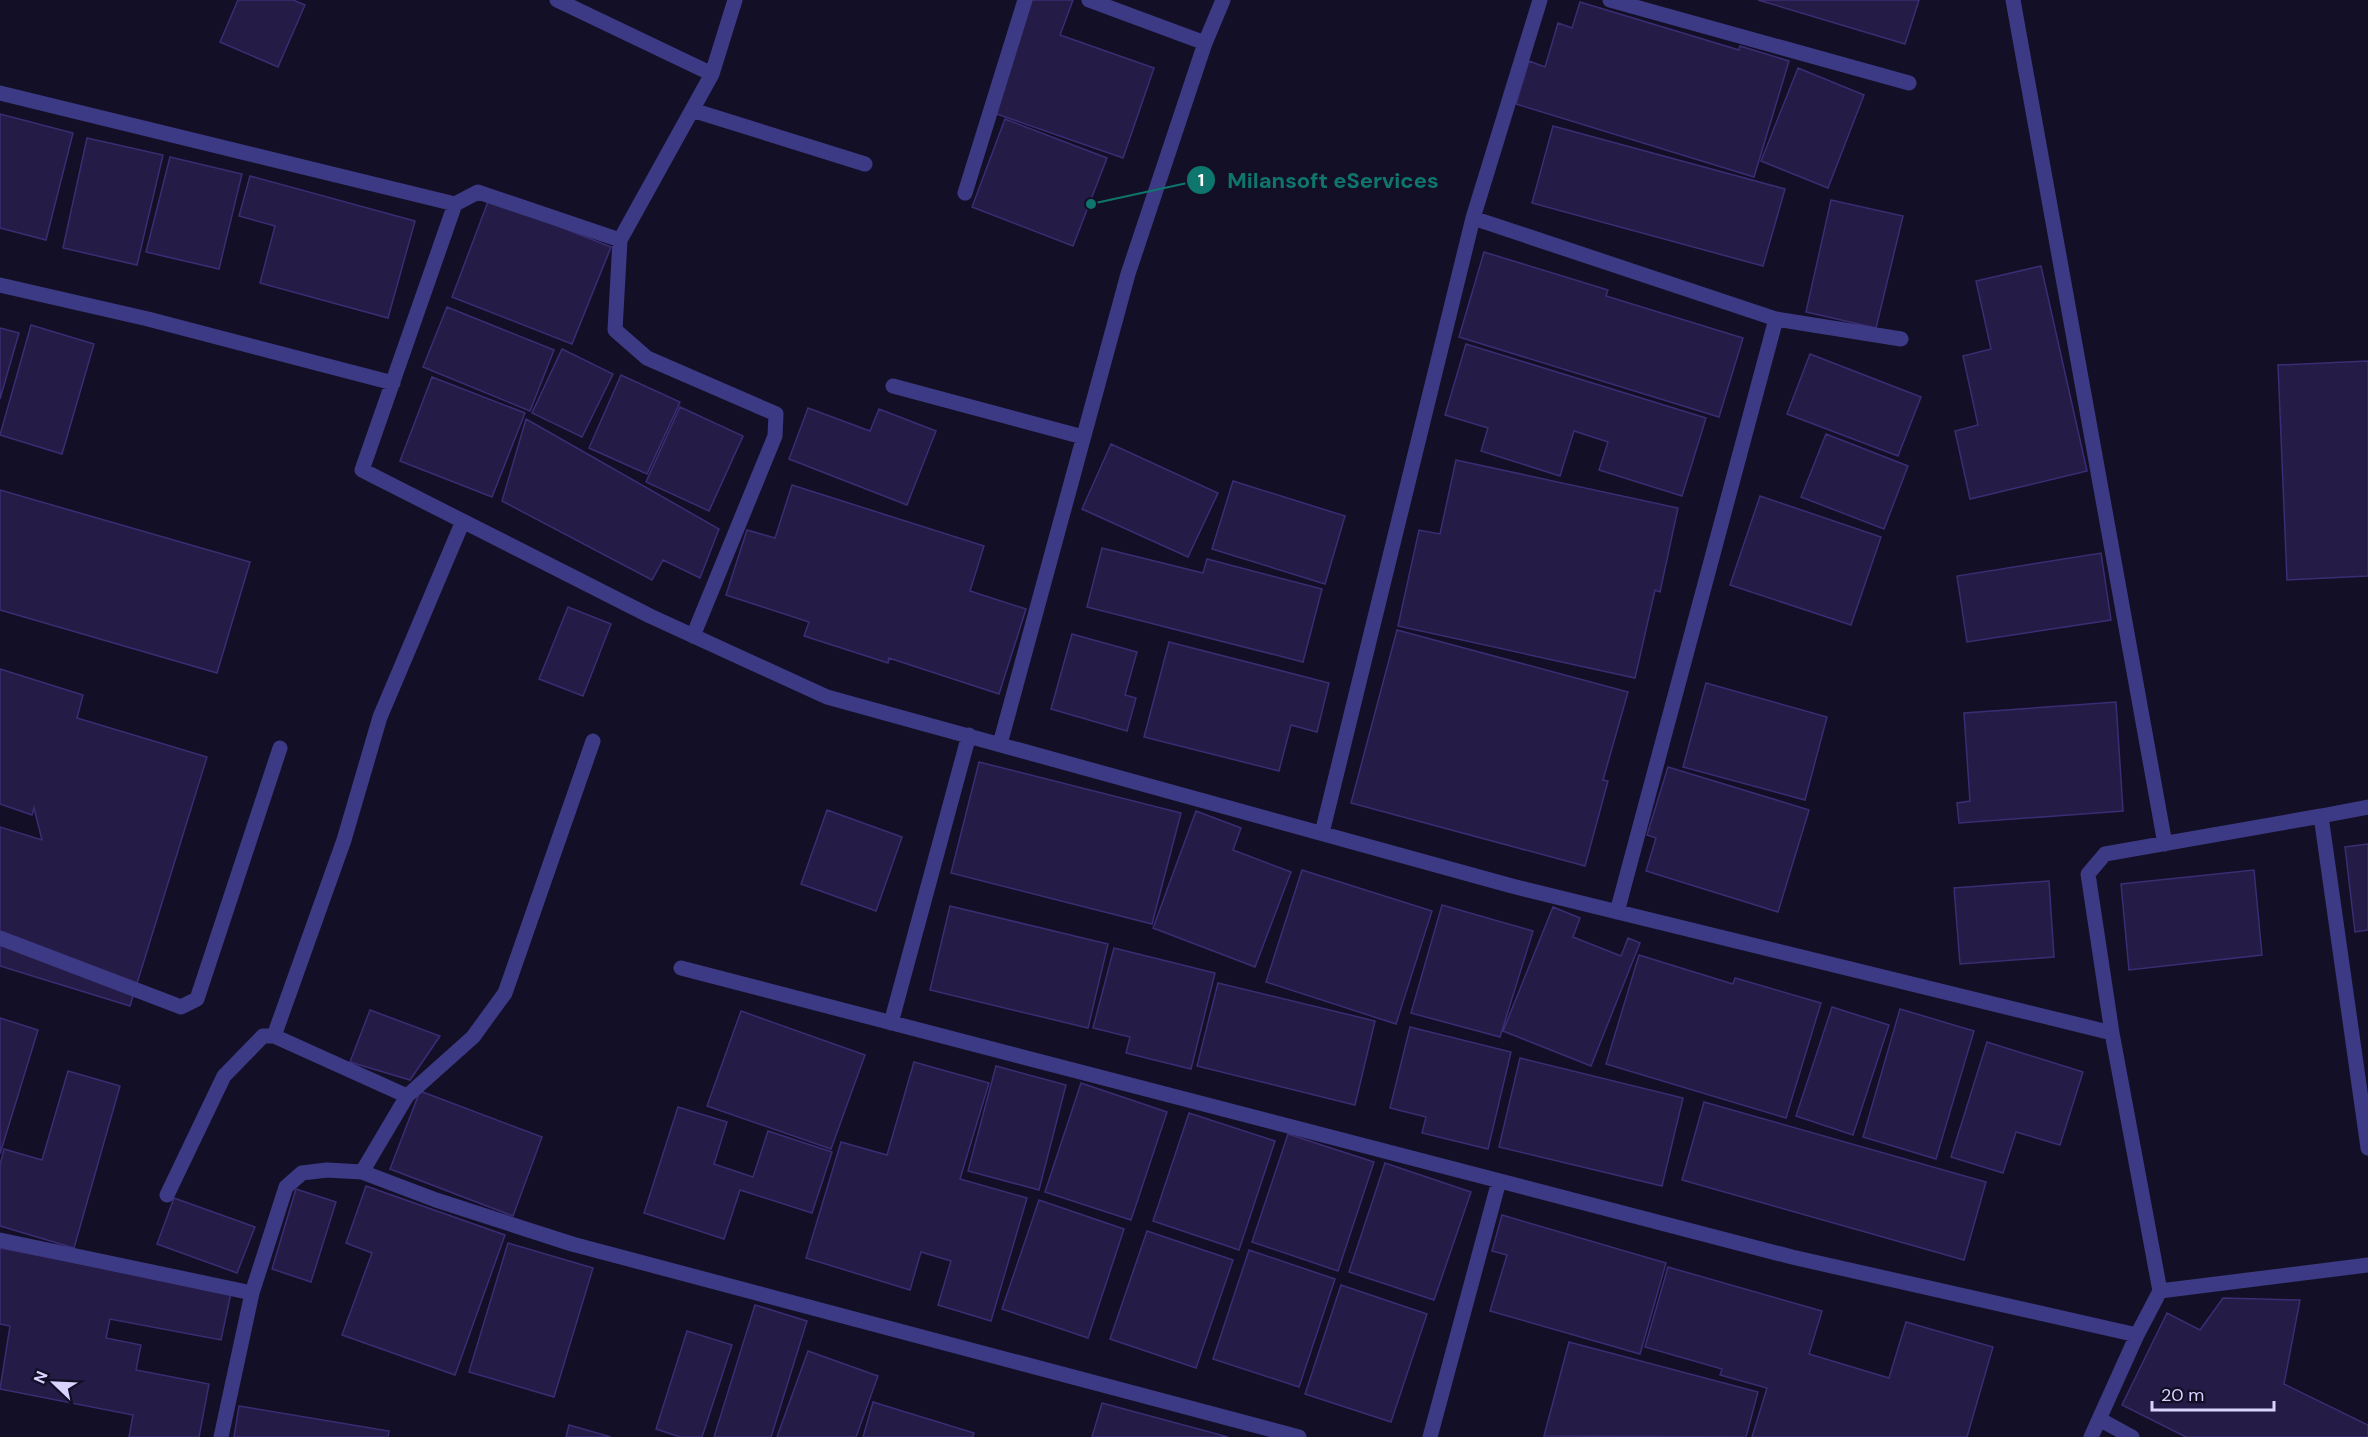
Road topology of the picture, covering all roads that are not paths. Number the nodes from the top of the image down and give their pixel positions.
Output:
1 (557, 0) edge
2 (735, 0) edge
3 (1025, 0) edge
4 (1089, 0) edge
5 (1223, 0) edge
6 (1540, 0) edge
7 (1610, 0) edge
8 (2013, 0) edge
9 (1205, 43) junction
10 (712, 74) junction
11 (1909, 83) dead end
12 (0, 93) edge
13 (692, 110) junction
14 (865, 164) dead end
15 (965, 193) dead end
16 (455, 204) junction
17 (1473, 218) junction
18 (620, 240) junction
19 (0, 285) edge
20 (1776, 320) junction
21 (1901, 339) dead end
22 (393, 382) junction
23 (893, 386) dead end
24 (1083, 437) junction
25 (463, 521) junction
26 (693, 636) junction
27 (969, 735) junction
28 (593, 741) dead end
29 (1000, 744) junction
30 (280, 748) dead end
31 (2368, 807) edge
32 (2321, 816) junction
33 (1322, 833) junction
34 (2165, 844) junction
35 (1617, 912) junction
36 (0, 938) edge
37 (681, 968) dead end
38 (891, 1023) junction
39 (2112, 1033) junction
40 (274, 1036) junction
41 (407, 1096) junction
42 (2368, 1148) edge
43 (362, 1172) junction
44 (1499, 1181) junction
45 (167, 1195) dead end
46 (0, 1240) edge
47 (2368, 1265) edge
48 (2160, 1291) junction
49 (252, 1293) junction
50 (2137, 1335) junction
51 (2099, 1419) junction
52 (221, 1437) edge
53 (1299, 1437) edge
54 (1430, 1437) edge
55 (2091, 1437) edge
56 (2132, 1437) edge

1 - 10 street
2 - 10 street
3 - 15 street
4 - 9 street
5 - 9 street
6 - 17 street
7 - 11 street
8 - 34 street
9 - 24 street
10 - 13 street
12 - 16 street
13 - 14 street
13 - 18 street
16 - 18 street
16 - 22 street
17 - 20 street
17 - 33 street
18 - 26 street
19 - 22 street
20 - 21 street
20 - 35 street
22 - 25 street
23 - 24 street
24 - 29 street
25 - 26 street
25 - 40 street
26 - 27 street
27 - 29 street
27 - 38 street
28 - 41 street
29 - 33 street
30 - 36 street
31 - 32 street
32 - 34 street
32 - 42 street
33 - 35 street
34 - 39 street
35 - 39 street
37 - 38 street
38 - 44 street
39 - 48 street
40 - 41 street
40 - 45 street
41 - 43 street
43 - 49 street
43 - 53 street
44 - 50 street
44 - 54 street
46 - 49 street
47 - 48 street
48 - 50 street
49 - 52 street
50 - 51 street
51 - 55 street
51 - 56 street

